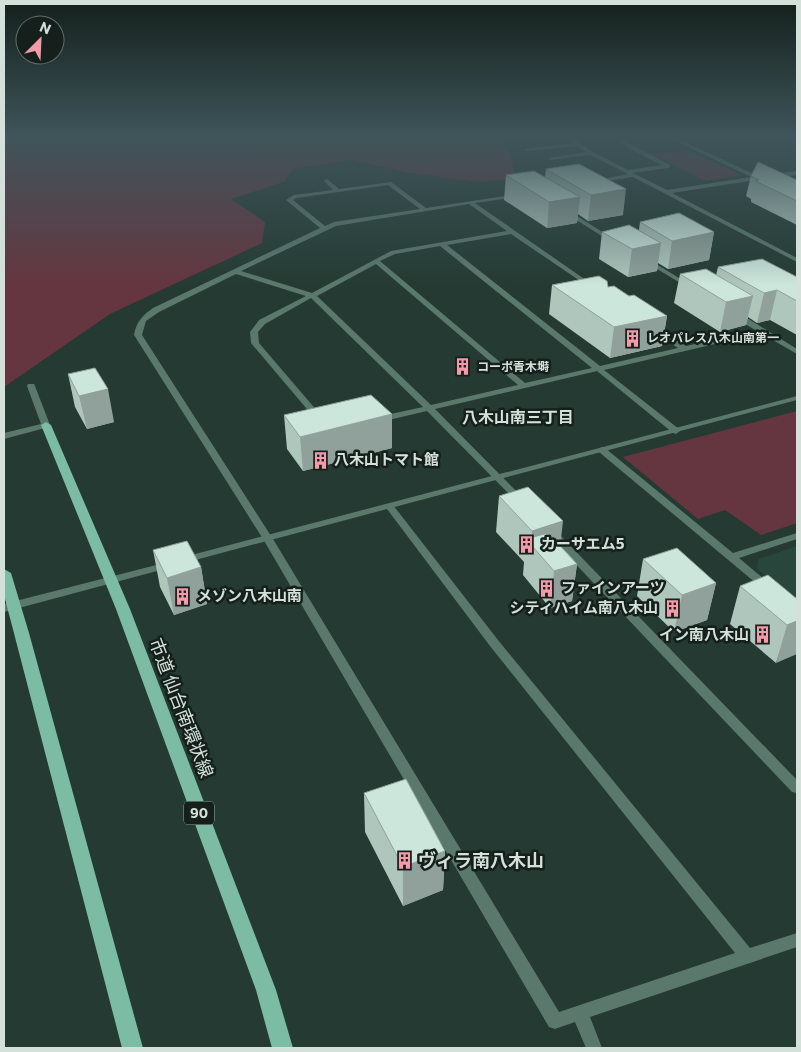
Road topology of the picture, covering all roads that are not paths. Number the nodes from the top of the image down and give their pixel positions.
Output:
1 (334, 187) edge
2 (363, 187) edge
3 (395, 187) edge
4 (656, 187) edge
5 (698, 187) edge
6 (338, 191) junction
7 (666, 192) junction
8 (525, 194) edge
9 (469, 202) junction
10 (559, 208) edge
11 (424, 209) junction
12 (324, 228) junction
13 (511, 232) junction
14 (618, 243) edge
15 (442, 244) junction
16 (635, 254) edge
17 (797, 260) edge
18 (376, 261) junction
19 (236, 272) junction
20 (694, 290) edge
21 (601, 293) edge
22 (312, 295) junction
23 (728, 310) edge
24 (650, 326) edge
25 (762, 331) junction
26 (683, 348) junction
27 (797, 352) edge
28 (598, 369) junction
29 (31, 386) dead end
30 (524, 386) junction
31 (797, 398) edge
32 (429, 408) junction
33 (375, 420) edge
34 (323, 423) edge
35 (46, 425) junction
36 (676, 431) junction
37 (4, 436) edge
38 (602, 450) junction
39 (498, 477) junction
40 (526, 506) edge
41 (390, 507) junction
42 (546, 527) edge
43 (797, 536) edge
44 (268, 538) junction
45 (731, 557) junction
46 (4, 574) edge
47 (110, 580) junction
48 (775, 594) edge
49 (9, 607) edge
50 (797, 788) edge
51 (797, 940) edge
52 (747, 957) junction
53 (580, 1013) junction
54 (133, 1048) edge
55 (283, 1048) edge
56 (594, 1048) edge

1 - 6 street
2 - 6 street
3 - 11 street
4 - 7 street
5 - 7 street
6 - 12 street
7 - 17 street
8 - 9 street
9 - 11 street
9 - 13 street
10 - 14 street
11 - 12 street
12 - 19 street
13 - 15 street
13 - 21 street
15 - 18 street
15 - 28 street
16 - 20 street
18 - 22 street
18 - 30 street
19 - 22 street
19 - 44 street
22 - 32 street
22 - 34 street
23 - 25 street
24 - 26 street
25 - 26 street
25 - 27 street
26 - 28 street
28 - 30 street
28 - 36 street
29 - 35 street, 市道 仙台南環状線 / 90
30 - 32 street
31 - 36 street
32 - 33 street
32 - 39 street
35 - 37 street
35 - 47 main road, 市道 仙台南環状線 / 90
36 - 38 street
38 - 39 street
38 - 45 street
39 - 40 street
39 - 41 street
41 - 44 street
41 - 52 street
42 - 50 street
43 - 45 street
44 - 47 street
44 - 53 street
45 - 48 street
46 - 49 main road
47 - 49 street
47 - 55 main road, 市道 仙台南環状線 / 90
49 - 54 main road
51 - 52 street
52 - 53 street
53 - 56 street

